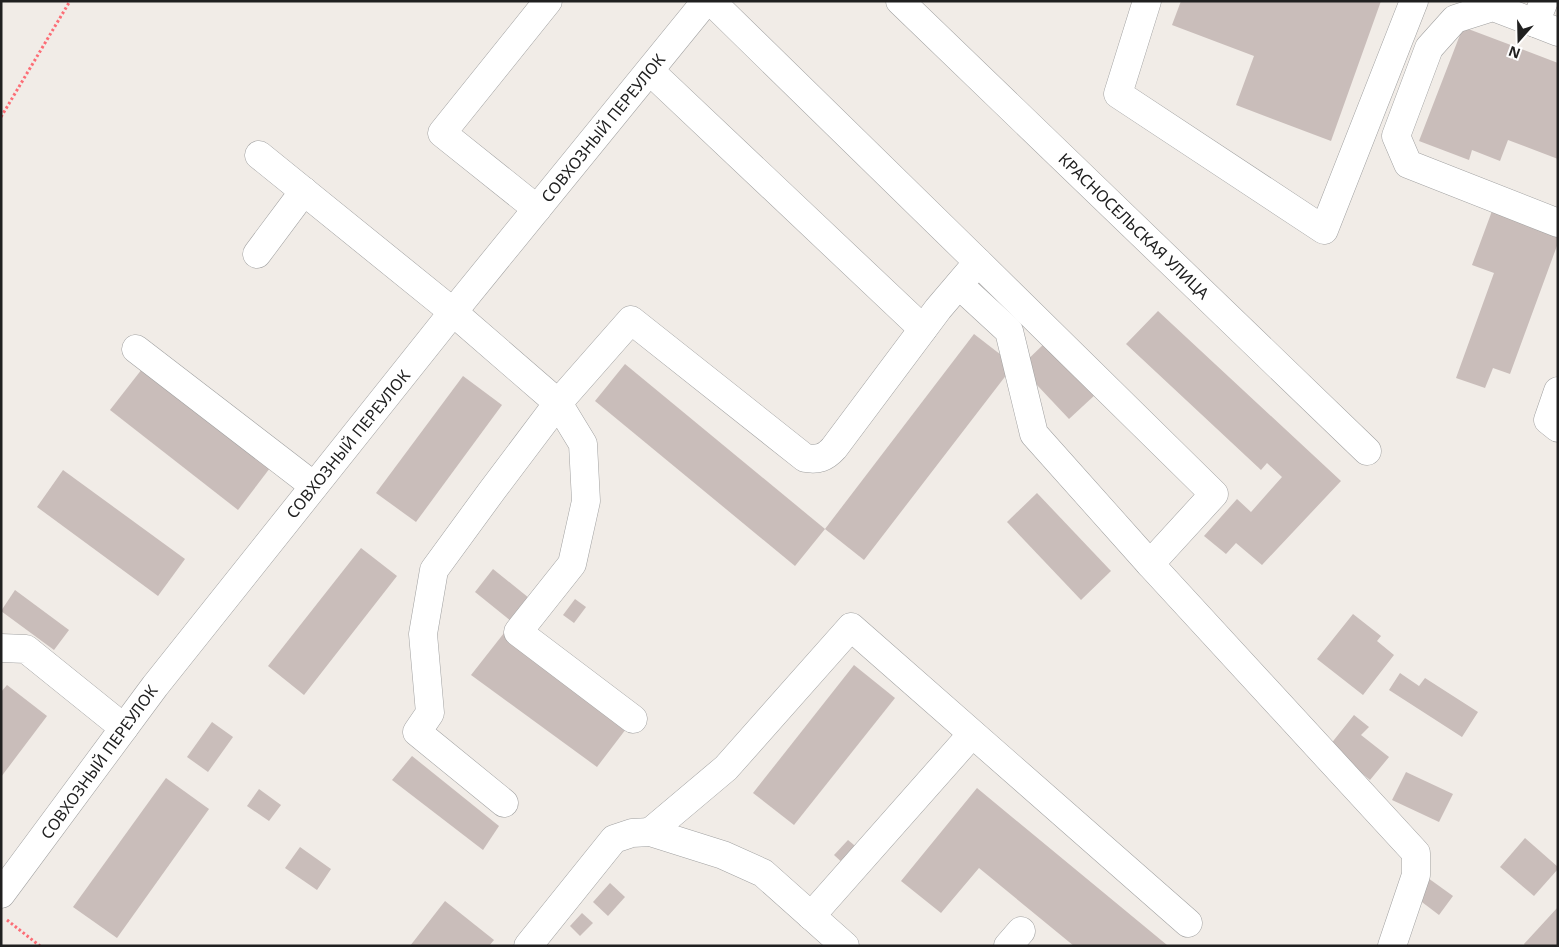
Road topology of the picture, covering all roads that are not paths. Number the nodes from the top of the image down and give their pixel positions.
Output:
1 (548, 1) edge
2 (706, 1) edge
3 (711, 1) edge
4 (900, 1) edge
5 (1147, 1) edge
6 (1414, 1) edge
7 (1546, 19) edge
8 (650, 71) junction
9 (259, 155) dead end
10 (304, 191) junction
11 (537, 209) junction
12 (1558, 222) edge
13 (257, 254) dead end
14 (978, 262) junction
15 (958, 285) junction
16 (453, 312) junction
17 (923, 329) junction
18 (136, 349) dead end
19 (1558, 391) edge
20 (558, 403) junction
21 (1558, 428) edge
22 (1367, 451) dead end
23 (314, 486) junction
24 (1150, 564) junction
25 (1, 648) edge
26 (634, 719) dead end
27 (124, 728) junction
28 (972, 734) junction
29 (504, 803) dead end
30 (650, 832) junction
31 (1, 894) edge
32 (811, 916) junction
33 (1188, 923) dead end
34 (528, 946) edge
35 (845, 946) edge
36 (1392, 946) edge

1 - 11 street
2 - 8 street, СОВХОЗНЫЙ ПЕРЕУЛОК
3 - 14 street
4 - 22 street, КРАСНОСЕЛЬСКАЯ УЛИЦА
5 - 6 street
7 - 12 street
8 - 11 street, СОВХОЗНЫЙ ПЕРЕУЛОК
8 - 17 street
9 - 10 street
10 - 13 street
10 - 16 street
11 - 16 street, СОВХОЗНЫЙ ПЕРЕУЛОК
14 - 15 street
14 - 24 street
15 - 17 street
15 - 24 street
16 - 20 street
16 - 23 street, СОВХОЗНЫЙ ПЕРЕУЛОК
17 - 20 street
18 - 23 street
19 - 21 street
20 - 26 street
20 - 29 street
23 - 27 street, СОВХОЗНЫЙ ПЕРЕУЛОК
24 - 36 street
25 - 27 street
27 - 31 street, СОВХОЗНЫЙ ПЕРЕУЛОК
28 - 30 street
28 - 32 street
28 - 33 street
30 - 32 street
30 - 34 street
32 - 35 street

